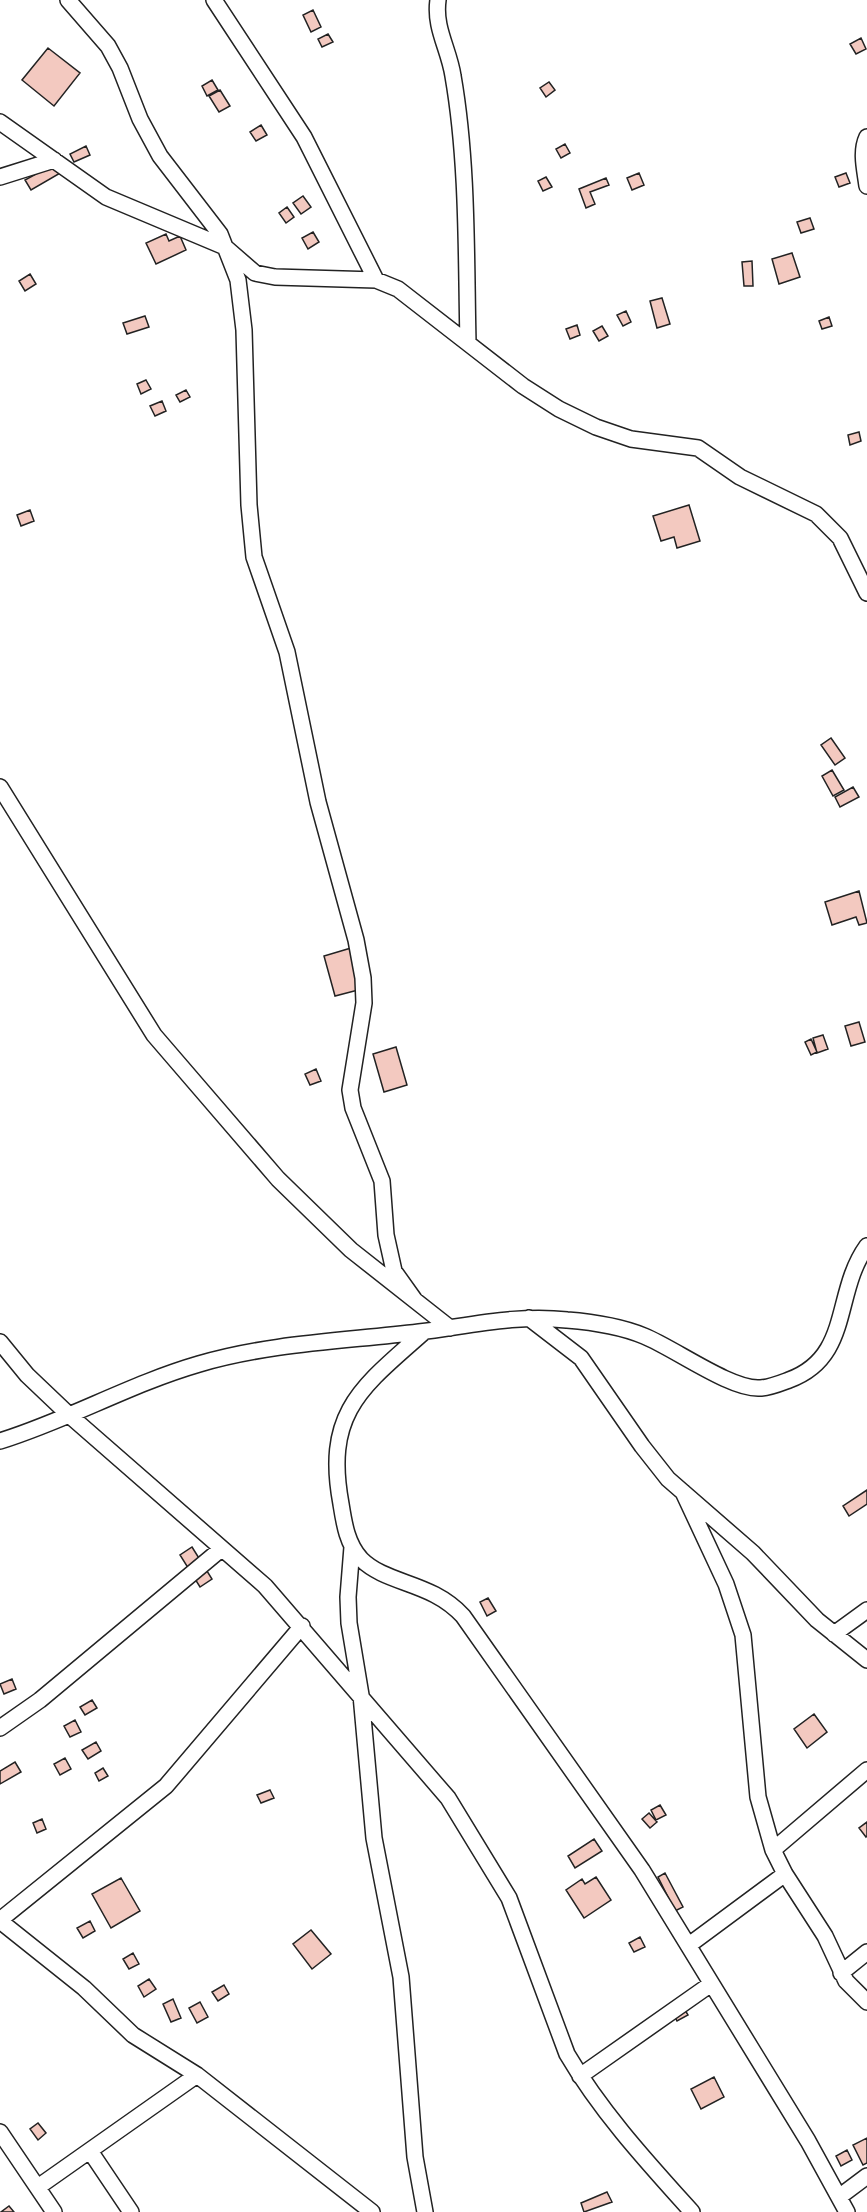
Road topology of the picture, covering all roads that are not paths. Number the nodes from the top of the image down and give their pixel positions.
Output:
1 (68, 0) edge
2 (214, 0) edge
3 (438, 0) edge
4 (0, 122) edge
5 (867, 137) edge
6 (54, 160) junction
7 (0, 177) edge
8 (867, 186) edge
9 (225, 247) junction
10 (376, 280) junction
11 (468, 343) junction
12 (867, 593) edge
13 (0, 787) edge
14 (867, 1246) edge
15 (414, 1299) junction
16 (529, 1318) junction
17 (450, 1328) junction
18 (424, 1332) junction
19 (0, 1342) edge
20 (68, 1414) junction
21 (0, 1440) edge
22 (683, 1492) junction
23 (352, 1547) junction
24 (220, 1550) junction
25 (867, 1610) edge
26 (302, 1626) junction
27 (834, 1634) junction
28 (867, 1660) edge
29 (360, 1695) junction
30 (0, 1728) edge
31 (867, 1770) edge
32 (773, 1850) junction
33 (784, 1874) junction
34 (0, 1921) edge
35 (689, 1945) junction
36 (867, 1952) edge
37 (842, 1973) junction
38 (711, 1984) junction
39 (867, 2002) edge
40 (197, 2075) junction
41 (580, 2076) junction
42 (0, 2132) edge
43 (90, 2151) junction
44 (867, 2176) edge
45 (38, 2187) junction
46 (839, 2197) junction
47 (54, 2212) edge
48 (131, 2212) edge
49 (372, 2212) edge
50 (425, 2212) edge
51 (692, 2212) edge
52 (847, 2212) edge

1 - 9 street
2 - 10 street
3 - 11 street
4 - 6 street
5 - 8 street
6 - 7 street
6 - 9 street
9 - 10 street
9 - 15 street
10 - 11 street
11 - 12 street
13 - 15 street
14 - 16 street
15 - 17 street
16 - 17 street
16 - 22 street
17 - 18 street
18 - 20 street
18 - 23 street
19 - 20 street
20 - 21 street
20 - 24 street
22 - 27 street
22 - 32 street
23 - 29 street
23 - 35 street
24 - 26 street
24 - 30 street
25 - 27 street
26 - 29 street
26 - 34 street
27 - 28 street
29 - 41 street
29 - 50 street
31 - 32 street
32 - 33 street
33 - 35 street
33 - 37 street
34 - 40 street
35 - 38 street
36 - 37 street
37 - 39 street
38 - 41 street
38 - 46 street
40 - 43 street
40 - 49 street
41 - 51 street
42 - 45 street
43 - 45 street
43 - 48 street
44 - 46 street
45 - 47 street
46 - 52 street

